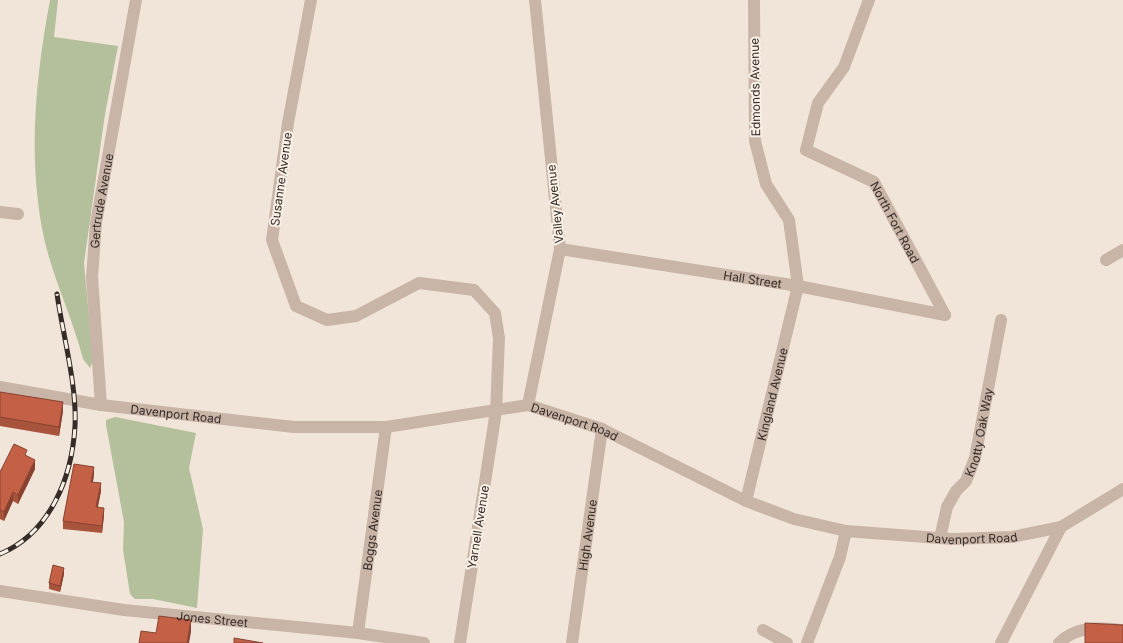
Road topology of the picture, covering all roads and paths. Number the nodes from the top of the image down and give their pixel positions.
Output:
1 (136, 0) edge
2 (311, 0) edge
3 (535, 0) edge
4 (754, 0) edge
5 (870, 0) edge
6 (0, 212) edge
7 (18, 214) dead end
8 (560, 250) junction
9 (1123, 250) edge
10 (1106, 260) dead end
11 (798, 286) junction
12 (945, 315) joint
13 (1001, 320) dead end
14 (0, 387) edge
15 (101, 405) junction
16 (528, 405) junction
17 (496, 411) junction
18 (386, 427) junction
19 (602, 428) junction
20 (1123, 489) edge
21 (746, 500) junction
22 (1061, 527) junction
23 (846, 531) junction
24 (940, 538) junction
25 (0, 591) edge
26 (762, 630) dead end
27 (1123, 630) edge
28 (358, 633) junction
29 (424, 643) edge
30 (460, 643) edge
31 (572, 643) edge
32 (787, 643) edge
33 (807, 643) edge
34 (1001, 643) edge
35 (1059, 643) edge

1 - 15 street, Gertrude Avenue
2 - 17 street, Susanne Avenue
3 - 8 street, Valley Avenue
4 - 11 street, Edmonds Avenue
5 - 12 street, North Fort Road
6 - 7 street
8 - 11 street, Hall Street
8 - 16 street, Valley Avenue
9 - 10 street
11 - 12 street, Hall Street
11 - 21 street, Kingland Avenue
13 - 24 street, Knotty Oak Way
14 - 15 street, Davenport Road
15 - 18 street, Davenport Road
16 - 17 street, Davenport Road
16 - 19 street, Davenport Road
17 - 18 street, Davenport Road
17 - 30 street, Yarnell Avenue
18 - 28 street, Boggs Avenue
19 - 21 street, Davenport Road
19 - 31 street, High Avenue
20 - 22 street, Davenport Road
21 - 23 street, Davenport Road
22 - 24 street, Davenport Road
22 - 34 street
23 - 24 street, Davenport Road
23 - 33 street
25 - 28 street, Jones Street
26 - 32 street
27 - 35 street
28 - 29 street, Jones Street

